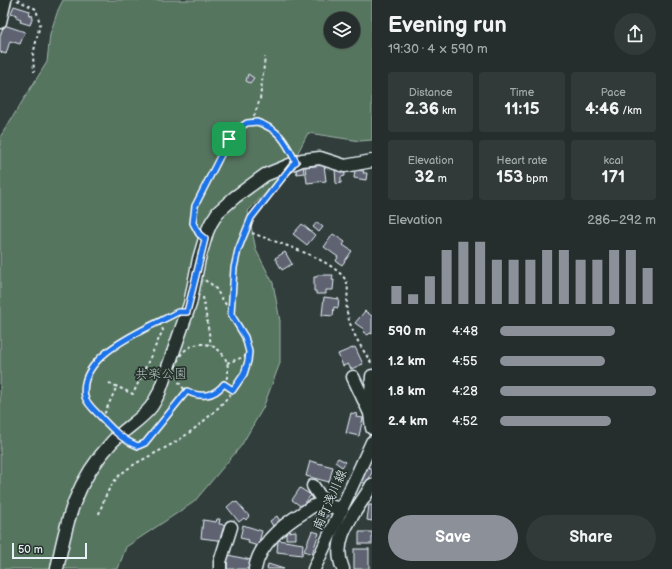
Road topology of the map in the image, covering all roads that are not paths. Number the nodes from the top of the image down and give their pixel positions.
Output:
1 (5, 0) edge
2 (0, 22) edge
3 (372, 161) edge
4 (372, 376) edge
5 (353, 377) dead end
6 (370, 413) junction
7 (372, 428) edge
8 (372, 443) edge
9 (372, 485) edge
10 (313, 486) dead end
11 (325, 504) junction
12 (342, 510) junction
13 (232, 527) dead end
14 (57, 569) edge
15 (220, 569) edge
16 (255, 569) edge
17 (314, 569) edge
18 (343, 569) edge

1 - 2 street
3 - 14 street
4 - 6 street
5 - 6 street
6 - 7 street
8 - 12 street, 南町浅川線
9 - 18 street
10 - 11 street
11 - 12 street
11 - 16 street
12 - 17 street, 南町浅川線
13 - 15 street

